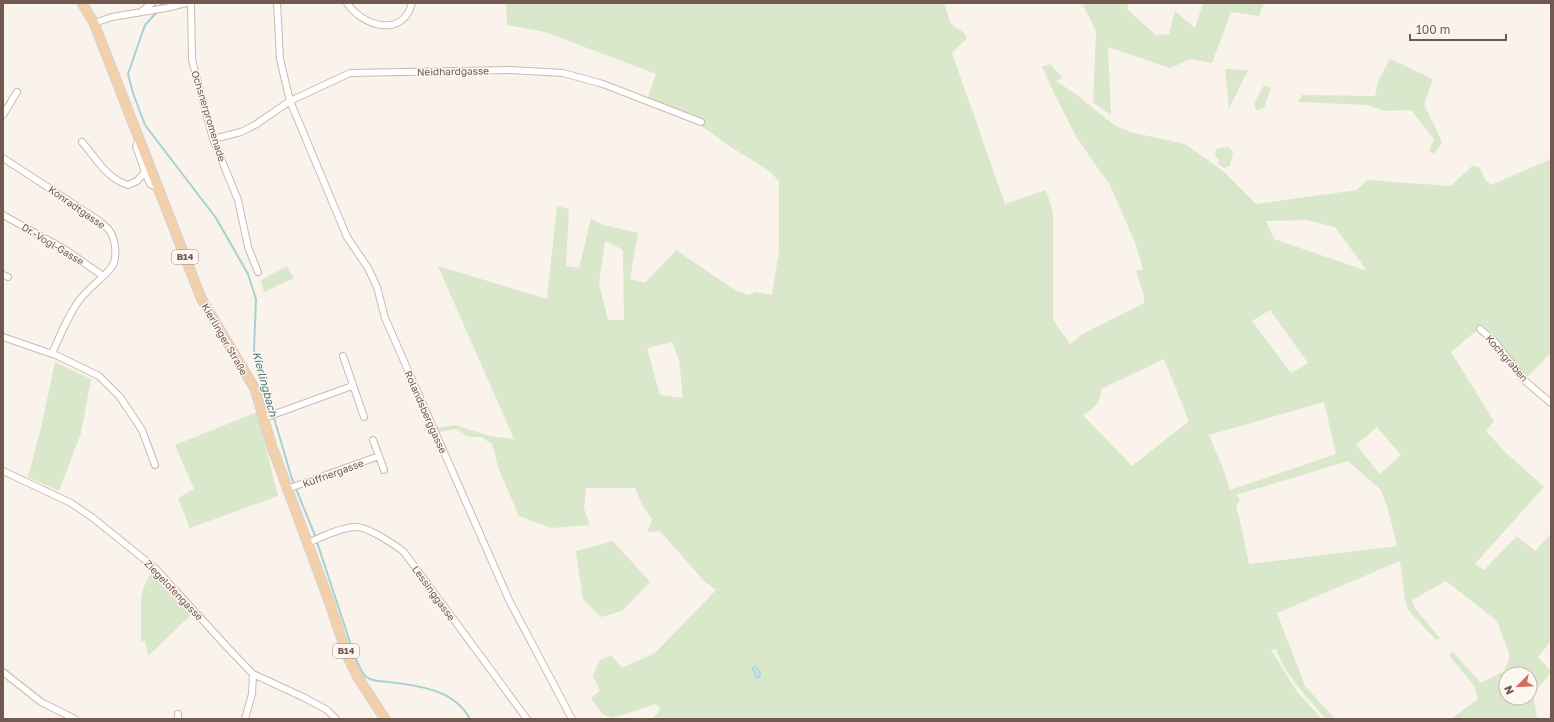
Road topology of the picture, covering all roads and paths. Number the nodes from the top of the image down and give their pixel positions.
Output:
1 (82, 3) edge
2 (152, 3) edge
3 (186, 3) edge
4 (191, 3) edge
5 (277, 3) edge
6 (347, 3) edge
7 (412, 3) edge
8 (141, 12) junction
9 (94, 23) junction
10 (17, 92) dead end
11 (290, 101) junction
12 (3, 115) edge
13 (701, 122) dead end
14 (140, 140) junction
15 (213, 140) junction
16 (82, 142) dead end
17 (3, 158) edge
18 (145, 172) junction
19 (159, 189) junction
20 (3, 215) edge
21 (258, 272) dead end
22 (103, 276) junction
23 (1480, 329) dead end
24 (3, 337) edge
25 (52, 354) junction
26 (343, 356) dead end
27 (352, 386) junction
28 (1551, 404) edge
29 (364, 417) dead end
30 (266, 418) junction
31 (373, 440) dead end
32 (379, 456) junction
33 (155, 465) dead end
34 (384, 470) dead end
35 (3, 471) edge
36 (289, 489) junction
37 (313, 541) junction
38 (3, 672) edge
39 (253, 674) junction
40 (75, 719) edge
41 (245, 719) edge
42 (336, 719) edge
43 (385, 719) edge
44 (527, 719) edge
45 (572, 719) edge

1 - 9 main road, Kierlinger Straße / B14
2 - 8 street
3 - 8 street
4 - 15 street, Ochsnerpromenade
5 - 11 street, Rolandsberggasse
6 - 7 street
8 - 9 street
9 - 14 main road, Kierlinger Straße / B14
10 - 12 street
11 - 13 street, Neidhardgasse
11 - 15 street, Neidhardgasse
11 - 45 street, Rolandsberggasse
14 - 18 street
14 - 19 main road, Kierlinger Straße / B14
15 - 21 street, Ochsnerpromenade
16 - 18 street
17 - 22 street, Konradtgasse
18 - 19 street
19 - 30 main road, Kierlinger Straße / B14
20 - 22 street, Dr.-Vogl-Gasse
22 - 25 street, Konradtgasse
23 - 28 street, Kochgraben
24 - 25 street
25 - 33 street
26 - 27 street
27 - 29 street
27 - 30 street
30 - 36 main road, Kierlinger Straße / B14
31 - 32 street
32 - 34 street
32 - 36 street, Küffnergasse
35 - 39 street, Ziegelofengasse
36 - 37 main road, Kierlinger Straße / B14
37 - 43 main road, Kierlinger Straße / B14
37 - 44 street, Lessinggasse
38 - 40 street
39 - 41 street
39 - 42 street, Ziegelofengasse

